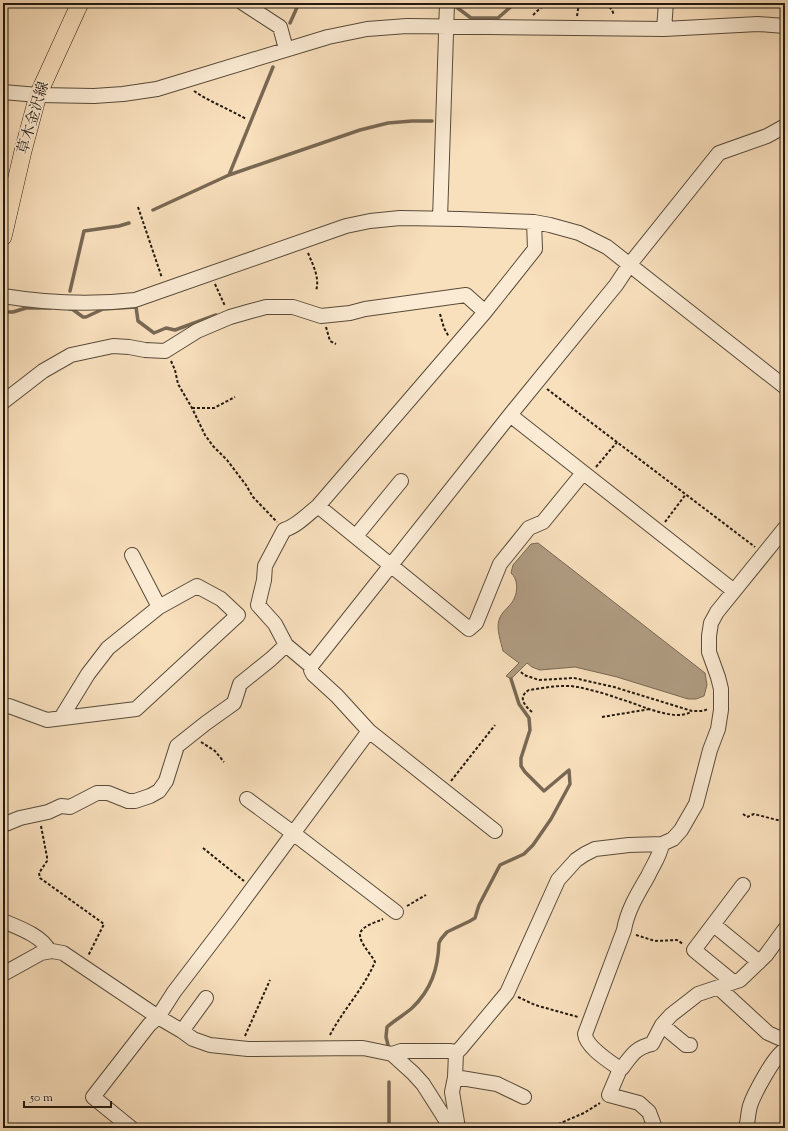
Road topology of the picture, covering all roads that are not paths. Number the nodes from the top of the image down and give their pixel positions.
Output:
1 (80, 3) edge
2 (243, 3) edge
3 (447, 3) edge
4 (666, 3) edge
5 (446, 26) junction
6 (785, 26) edge
7 (664, 29) junction
8 (286, 49) junction
9 (3, 92) edge
10 (38, 95) junction
11 (785, 126) edge
12 (440, 219) junction
13 (534, 222) junction
14 (3, 237) edge
15 (630, 264) junction
16 (3, 296) edge
17 (485, 312) junction
18 (785, 387) edge
19 (3, 402) edge
20 (510, 415) junction
21 (586, 475) junction
22 (401, 481) dead end
23 (318, 506) junction
24 (785, 528) edge
25 (356, 536) junction
26 (132, 555) dead end
27 (391, 565) junction
28 (734, 592) junction
29 (159, 607) junction
30 (286, 645) junction
31 (311, 666) junction
32 (3, 707) edge
33 (61, 718) junction
34 (369, 731) junction
35 (247, 799) dead end
36 (3, 825) edge
37 (496, 831) dead end
38 (293, 832) junction
39 (662, 844) junction
40 (743, 885) dead end
41 (396, 912) road end
42 (3, 921) edge
43 (714, 924) junction
44 (785, 929) edge
45 (49, 951) junction
46 (759, 962) junction
47 (3, 974) edge
48 (733, 982) junction
49 (719, 988) junction
50 (206, 998) dead end
51 (158, 1017) junction
52 (662, 1025) junction
53 (182, 1030) junction
54 (785, 1038) edge
55 (690, 1045) dead end
56 (785, 1050) edge
57 (456, 1053) junction
58 (392, 1054) junction
59 (620, 1069) junction
60 (455, 1077) junction
61 (524, 1097) dead end
62 (131, 1128) edge
63 (451, 1128) edge
64 (458, 1128) edge
65 (655, 1128) edge
66 (746, 1128) edge

1 - 10 main road, 草木金沢線
2 - 8 street
3 - 5 street
4 - 7 street
5 - 7 street
5 - 8 street
5 - 12 street
6 - 7 street
8 - 10 street
9 - 10 street
10 - 14 main road, 草木金沢線
11 - 15 street
12 - 13 street
12 - 16 street
13 - 15 street
13 - 17 street
15 - 18 street
15 - 20 street
17 - 19 street
17 - 23 street
20 - 21 street
20 - 27 street
21 - 27 street
21 - 28 street
22 - 25 street
23 - 25 street
23 - 30 street
24 - 28 street
25 - 27 street
26 - 29 street
27 - 31 street
28 - 39 street
29 - 33 street
29 - 33 street
30 - 31 street
30 - 36 street
31 - 34 street
32 - 33 street
34 - 37 street
34 - 38 street
35 - 38 street
38 - 41 street
38 - 51 street
39 - 57 street
39 - 59 street
40 - 43 street
42 - 45 street
43 - 46 street
43 - 48 street
44 - 46 street
45 - 47 street
45 - 51 street
46 - 48 street
48 - 49 street
49 - 52 street
49 - 54 street
50 - 53 street
51 - 53 street
51 - 62 street
52 - 55 street
52 - 59 street
53 - 58 street
56 - 66 street
57 - 58 street
57 - 60 street
58 - 63 street
59 - 65 street
60 - 61 street
60 - 64 street

